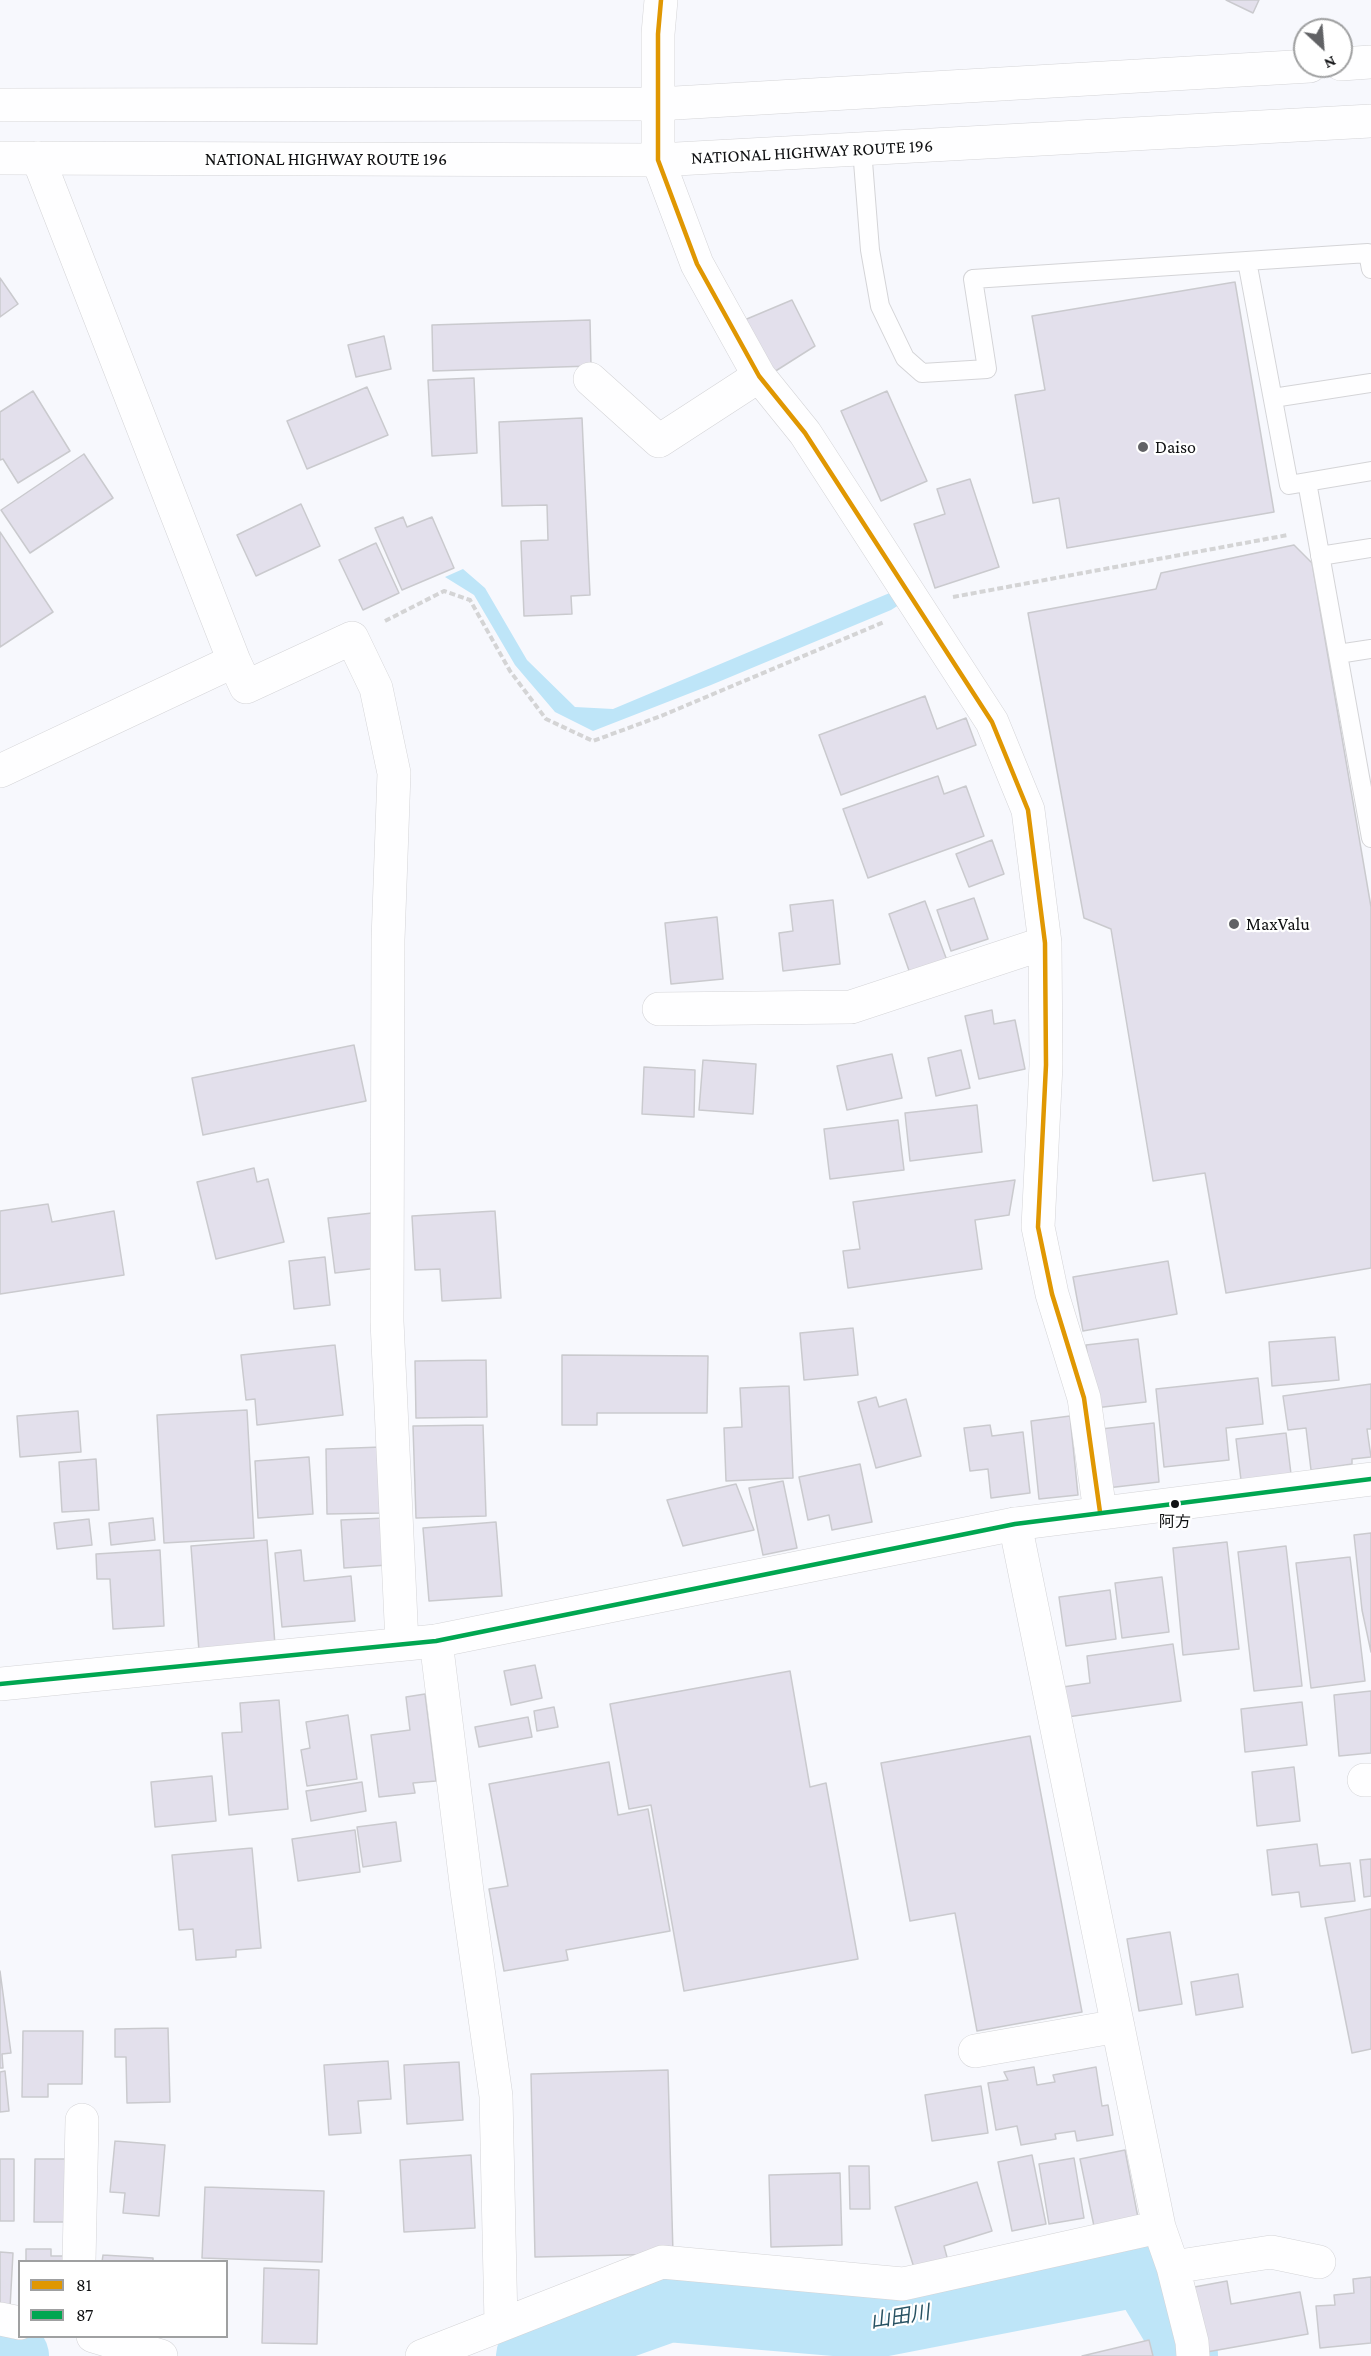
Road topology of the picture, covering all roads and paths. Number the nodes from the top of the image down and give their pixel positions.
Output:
1 (661, 0) edge
2 (1371, 62) edge
3 (1353, 63) edge
4 (1293, 67) edge
5 (658, 104) junction
6 (0, 105) edge
7 (1371, 121) edge
8 (862, 149) junction
9 (0, 158) edge
10 (38, 158) junction
11 (658, 160) junction
12 (1247, 261) junction
13 (1371, 269) edge
14 (759, 376) junction
15 (590, 379) dead end
16 (1371, 383) edge
17 (1273, 399) junction
18 (1371, 471) edge
19 (1307, 482) junction
20 (1315, 530) junction
21 (1371, 548) edge
22 (1320, 556) junction
23 (919, 608) junction
24 (352, 638) junction
25 (1371, 649) edge
26 (1338, 654) junction
27 (234, 662) junction
28 (1362, 738) edge
29 (0, 771) edge
30 (1371, 833) edge
31 (1371, 838) edge
32 (1044, 943) junction
33 (659, 1009) dead end
34 (1371, 1479) edge
35 (1100, 1512) junction
36 (1015, 1524) junction
37 (436, 1641) junction
38 (402, 1643) junction
39 (0, 1684) edge
40 (1118, 2026) junction
41 (975, 2050) dead end
42 (82, 2120) dead end
43 (1159, 2227) junction
44 (79, 2260) edge
45 (1319, 2262) dead end
46 (1173, 2267) junction
47 (0, 2319) edge
48 (18, 2323) edge
49 (501, 2324) junction
50 (97, 2338) edge
51 (161, 2356) edge
52 (422, 2356) edge
53 (1193, 2356) edge

1 - 5 main road
2 - 3 main road
4 - 5 main road
5 - 6 main road
5 - 11 main road
7 - 8 main road, NATIONAL HIGHWAY ROUTE 196
8 - 11 main road, NATIONAL HIGHWAY ROUTE 196
8 - 12 lane
9 - 10 main road, NATIONAL HIGHWAY ROUTE 196
10 - 11 main road, NATIONAL HIGHWAY ROUTE 196
10 - 27 main road
11 - 14 main road
12 - 13 lane
12 - 17 lane
14 - 15 main road
14 - 23 main road
16 - 17 lane
17 - 19 lane
18 - 19 lane
19 - 20 lane
20 - 22 lane
20 - 23 path
21 - 22 lane
22 - 26 lane
23 - 24 path
23 - 32 main road
24 - 27 main road
24 - 38 main road
25 - 26 lane
26 - 28 lane
27 - 29 main road
28 - 30 lane
30 - 31 lane
32 - 33 main road
32 - 35 main road
34 - 35 main road
35 - 36 main road
36 - 37 main road
36 - 40 main road
37 - 38 main road
37 - 49 main road
38 - 39 main road
40 - 41 main road
40 - 43 main road
42 - 44 main road
43 - 46 main road
43 - 49 main road
45 - 46 main road
46 - 53 main road
47 - 48 main road
49 - 52 main road
50 - 51 main road

